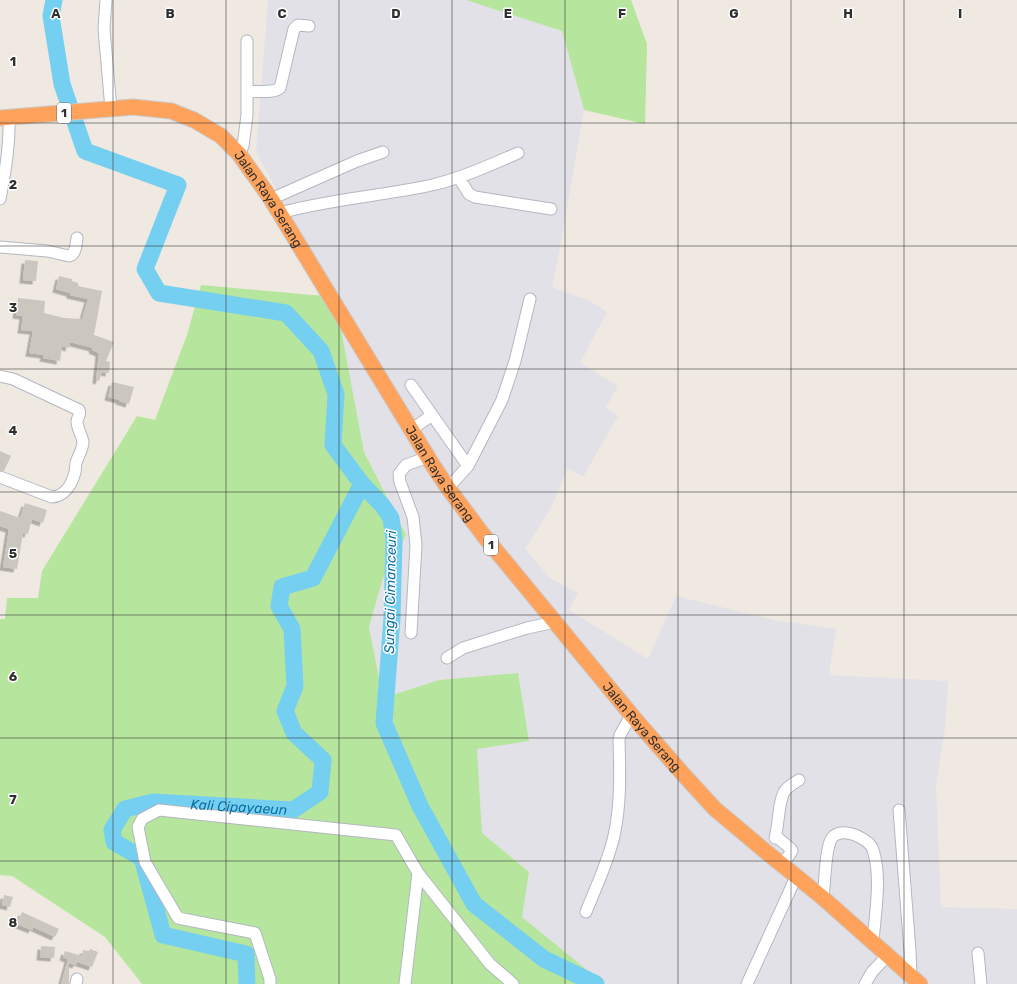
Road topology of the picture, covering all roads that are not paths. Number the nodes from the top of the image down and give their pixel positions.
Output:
1 (106, 0) edge
2 (309, 26) dead end
3 (247, 42) dead end
4 (247, 92) junction
5 (107, 109) junction
6 (5, 118) edge
7 (383, 152) dead end
8 (518, 153) dead end
9 (239, 154) junction
10 (459, 178) junction
11 (0, 199) edge
12 (271, 200) junction
13 (551, 209) dead end
14 (280, 213) junction
15 (77, 238) dead end
16 (0, 247) edge
17 (530, 299) dead end
18 (0, 376) edge
19 (411, 385) dead end
20 (432, 415) junction
21 (411, 430) junction
22 (428, 457) junction
23 (468, 466) junction
24 (0, 477) edge
25 (448, 488) junction
26 (555, 622) junction
27 (411, 633) dead end
28 (447, 658) dead end
29 (632, 714) junction
30 (799, 780) dead end
31 (899, 810) dead end
32 (775, 838) junction
33 (764, 851) junction
34 (782, 865) junction
35 (418, 873) junction
36 (796, 877) junction
37 (823, 898) junction
38 (586, 912) dead end
39 (873, 942) junction
40 (978, 953) dead end
41 (888, 955) junction
42 (915, 980) edge
43 (270, 984) edge
44 (405, 984) edge
45 (513, 984) edge
46 (747, 984) edge
47 (865, 984) edge
48 (981, 984) edge

1 - 5 street
2 - 4 street
3 - 4 street
4 - 9 street
5 - 6 highway, Jalan Raya Serang / 1
5 - 9 highway, Jalan Raya Serang / 1
6 - 11 street
7 - 12 street
8 - 10 street
9 - 12 highway, Jalan Raya Serang / 1
10 - 13 street
10 - 14 street
12 - 14 highway, Jalan Raya Serang / 1
14 - 21 highway, Jalan Raya Serang / 1
15 - 16 street
17 - 23 street
18 - 24 street
19 - 20 street
20 - 21 street
20 - 23 street
21 - 22 highway, Jalan Raya Serang / 1
22 - 25 highway, Jalan Raya Serang / 1
22 - 27 street
23 - 25 street
25 - 26 highway, Jalan Raya Serang / 1
26 - 28 street
26 - 29 highway, Jalan Raya Serang / 1
29 - 33 highway, Jalan Raya Serang / 1
29 - 38 street
30 - 32 street
31 - 42 street
32 - 33 street
32 - 34 street
33 - 34 highway, Jalan Raya Serang / 1
34 - 36 highway, Jalan Raya Serang / 1
35 - 43 street
35 - 44 street
35 - 45 street
36 - 37 highway, Jalan Raya Serang / 1
36 - 46 street
37 - 39 highway, Jalan Raya Serang / 1
37 - 39 street
39 - 41 highway, Jalan Raya Serang / 1
40 - 48 street
41 - 42 highway, Jalan Raya Serang / 1
41 - 47 street

